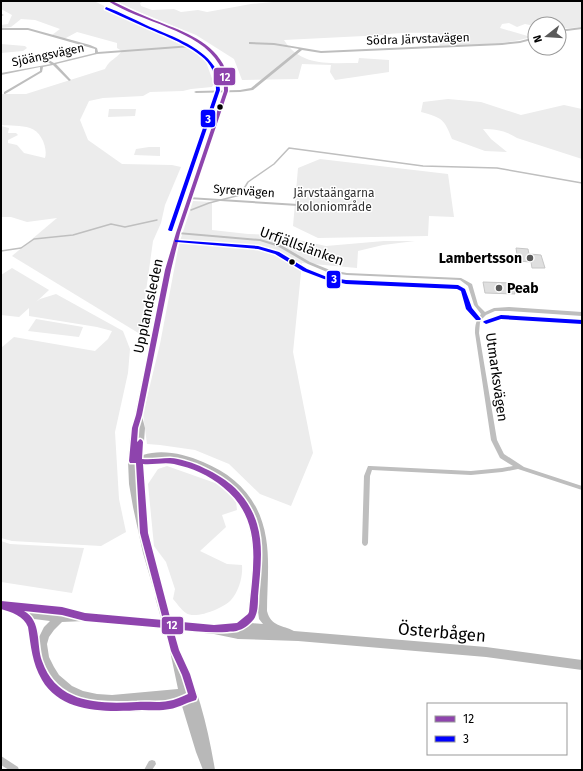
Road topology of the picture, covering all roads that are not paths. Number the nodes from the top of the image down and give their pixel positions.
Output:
1 (110, 1) edge
2 (582, 28) edge
3 (1, 29) edge
4 (567, 30) edge
5 (527, 40) edge
6 (250, 42) dead end
7 (192, 46) dead end
8 (301, 49) junction
9 (97, 53) junction
10 (39, 56) dead end
11 (54, 64) junction
12 (42, 66) junction
13 (1, 74) edge
14 (69, 80) dead end
15 (226, 91) junction
16 (196, 92) dead end
17 (5, 93) dead end
18 (189, 198) junction
19 (298, 204) dead end
20 (178, 233) junction
21 (484, 314) junction
22 (582, 314) edge
23 (136, 460) junction
24 (518, 467) junction
25 (582, 488) edge
26 (364, 543) dead end
27 (4, 606) edge
28 (22, 613) junction
29 (85, 617) junction
30 (60, 618) junction
31 (238, 627) junction
32 (214, 629) junction
33 (275, 629) junction
34 (298, 636) junction
35 (582, 665) edge
36 (189, 698) junction
37 (1, 760) edge
38 (15, 770) edge
39 (209, 770) edge

1 - 15 main road, Upplandsleden
2 - 4 street
3 - 9 street
5 - 8 street, Södra Järvstavägen
6 - 8 street, Södra Järvstavägen
7 - 9 street, Sjöängsvägen
8 - 15 street
9 - 11 street, Sjöängsvägen
10 - 11 street
11 - 12 street, Sjöängsvägen
11 - 14 street
12 - 13 street, Sjöängsvägen
12 - 17 street
15 - 16 street
15 - 18 main road, Upplandsleden
18 - 19 street, Syrenvägen
18 - 20 main road, Upplandsleden
20 - 21 street, Urfjällslänken
20 - 23 main road, Upplandsleden
21 - 22 street, Utmarksvägen
21 - 24 street, Utmarksvägen
23 - 31 main road
23 - 33 main road
23 - 36 main road, Upplandsleden, bridge
24 - 25 street, Utmarksvägen
24 - 26 street
27 - 28 main road, Österbågen
27 - 29 main road, Österbågen
28 - 30 main road, Österbågen
28 - 36 main road
29 - 30 main road, Österbågen
29 - 32 main road, Österbågen
30 - 36 main road
31 - 32 main road, Österbågen
31 - 33 main road, Österbågen
32 - 34 main road, Österbågen
33 - 34 main road, Österbågen
34 - 35 main road, Österbågen
36 - 39 main road, Upplandsleden
37 - 38 street

